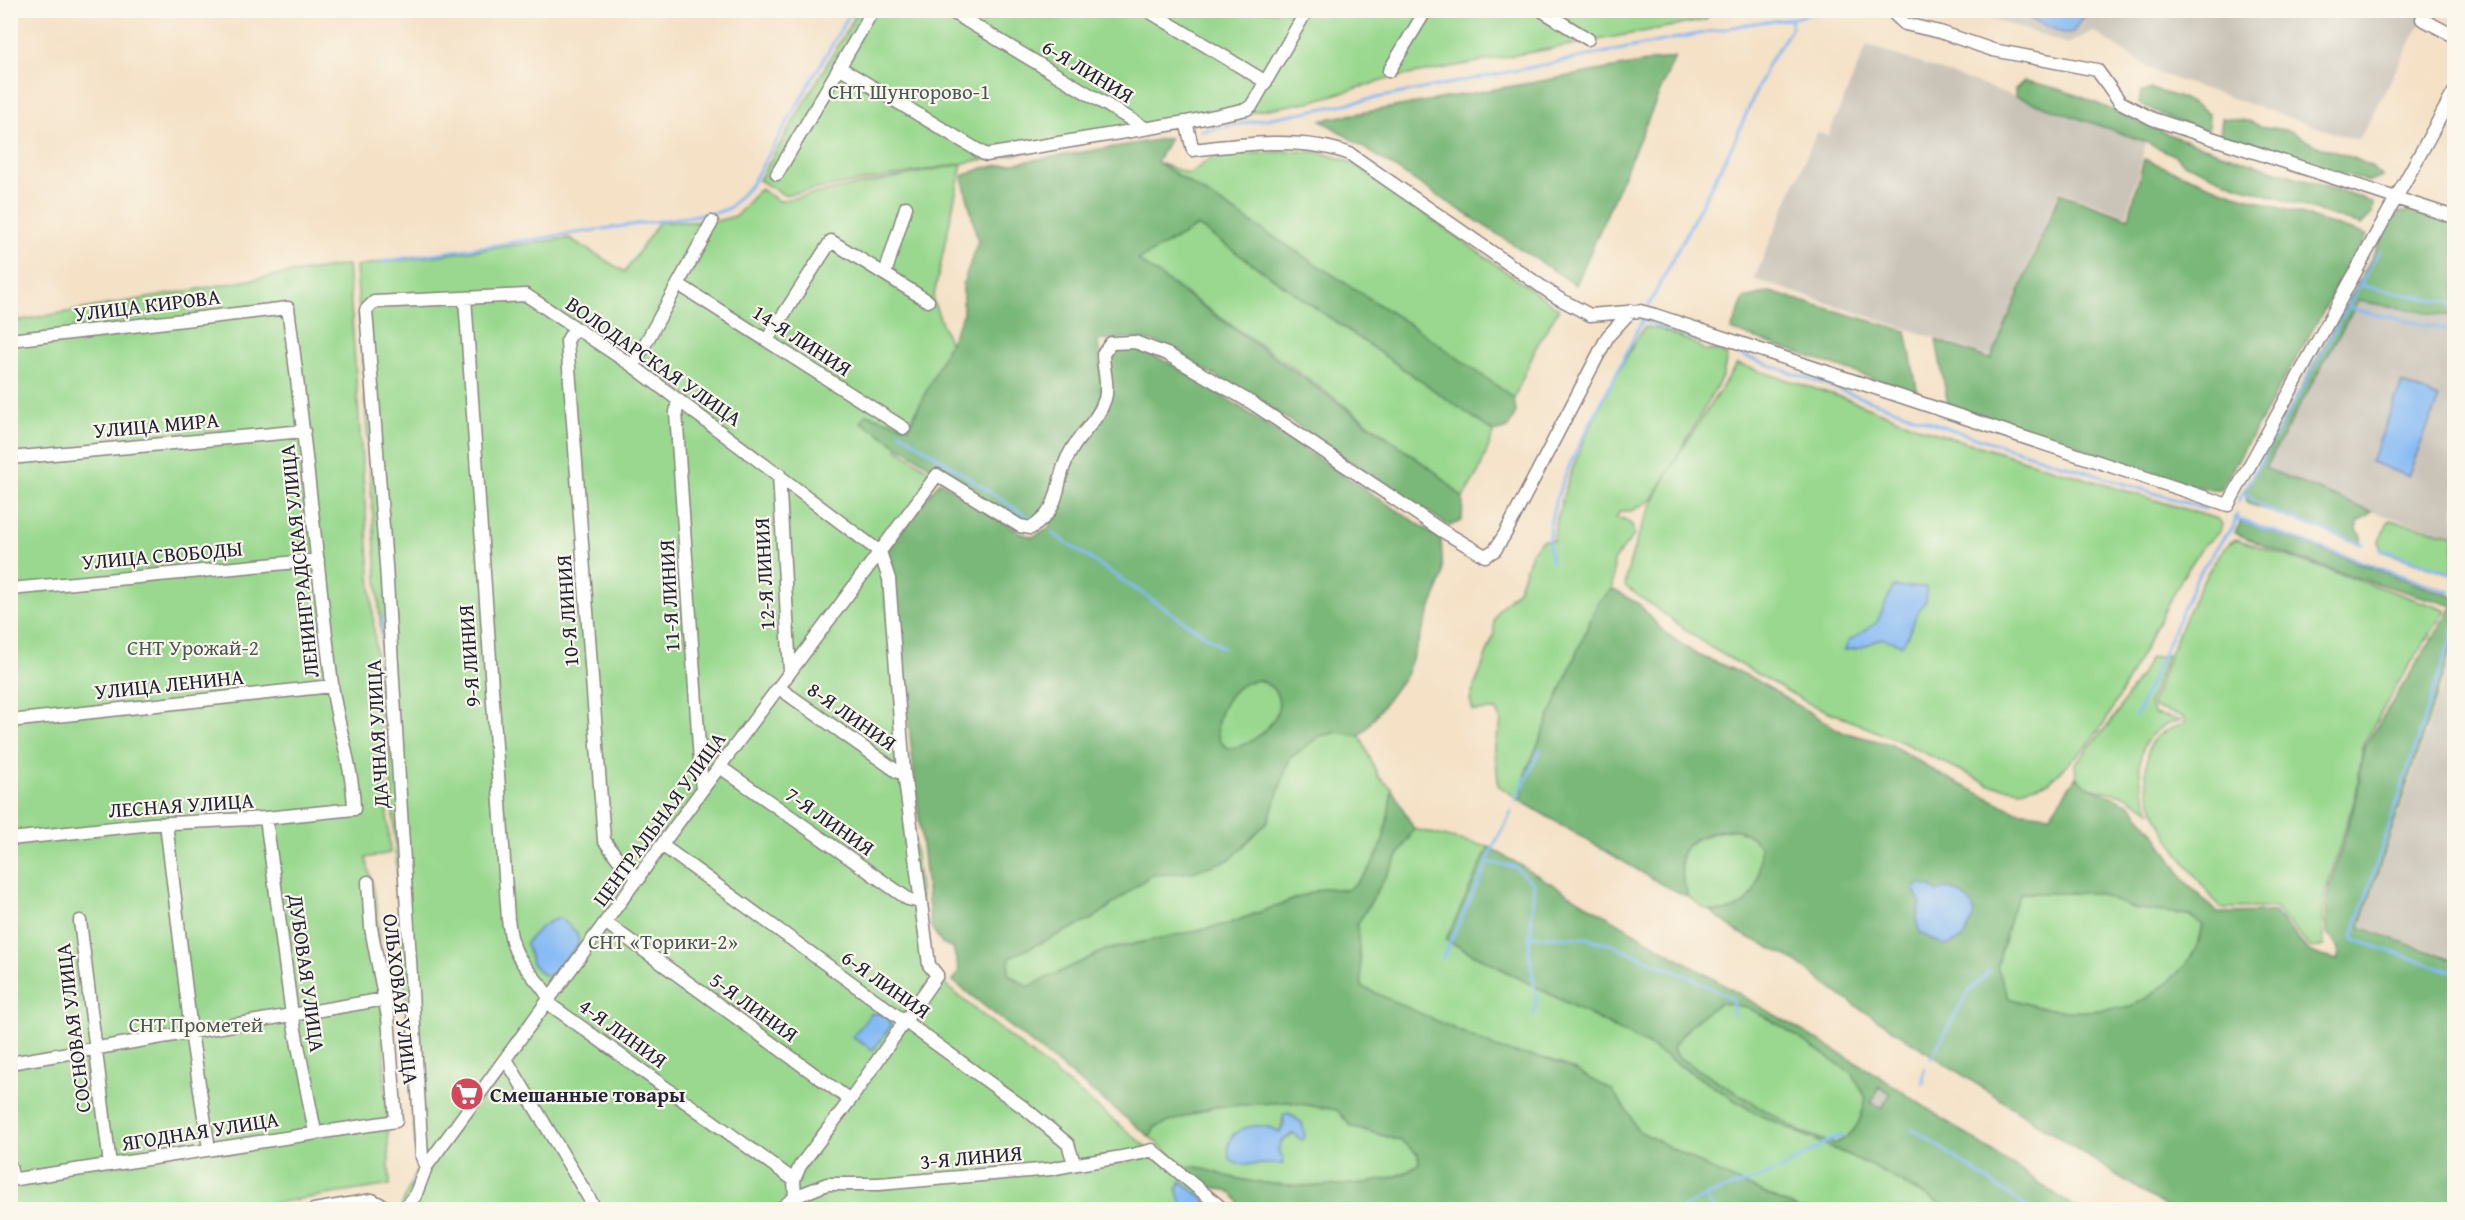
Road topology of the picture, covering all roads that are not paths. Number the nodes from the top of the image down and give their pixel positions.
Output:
1 (873, 10) edge
2 (949, 10) edge
3 (1147, 10) edge
4 (1307, 10) edge
5 (1426, 10) edge
6 (1541, 10) edge
7 (1890, 10) edge
8 (2422, 19) dead end
9 (2454, 36) edge
10 (1588, 39) dead end
11 (839, 67) junction
12 (1389, 71) dead end
13 (1266, 82) junction
14 (2454, 92) edge
15 (1186, 122) junction
16 (1139, 129) junction
17 (777, 174) dead end
18 (2395, 198) junction
19 (906, 207) dead end
20 (2454, 217) edge
21 (712, 222) dead end
22 (885, 274) junction
23 (678, 284) junction
24 (465, 298) junction
25 (928, 301) dead end
26 (374, 302) joint
27 (288, 308) joint
28 (1631, 311) junction
29 (574, 329) junction
30 (10, 340) edge
31 (767, 340) junction
32 (633, 366) junction
33 (678, 400) junction
34 (904, 429) dead end
35 (304, 431) junction
36 (10, 458) edge
37 (779, 474) junction
38 (880, 552) junction
39 (318, 560) junction
40 (10, 589) edge
41 (790, 672) junction
42 (332, 686) junction
43 (779, 688) junction
44 (10, 721) edge
45 (720, 767) junction
46 (904, 772) junction
47 (702, 790) junction
48 (354, 809) joint
49 (266, 818) junction
50 (166, 823) junction
51 (10, 839) edge
52 (663, 846) junction
53 (639, 879) junction
54 (368, 882) dead end
55 (921, 902) junction
56 (80, 921) dead end
57 (606, 923) junction
58 (385, 999) junction
59 (550, 999) junction
60 (292, 1015) junction
61 (904, 1020) junction
62 (191, 1032) junction
63 (94, 1048) junction
64 (506, 1059) junction
65 (10, 1062) edge
66 (850, 1100) junction
67 (396, 1121) joint
68 (315, 1132) junction
69 (210, 1149) junction
70 (1074, 1163) junction
71 (110, 1165) junction
72 (10, 1166) edge
73 (426, 1167) junction
74 (12, 1180) edge
75 (794, 1180) junction
76 (795, 1197) junction
77 (1218, 1208) edge
78 (314, 1209) edge
79 (391, 1209) edge
80 (403, 1209) edge
81 (596, 1209) edge
82 (779, 1209) edge

1 - 11 street
2 - 16 street, 6-Я ЛИНИЯ
3 - 13 street
4 - 13 street
5 - 12 street
6 - 10 street
7 - 18 street
8 - 9 street
11 - 16 street
11 - 17 street
13 - 15 street
14 - 18 street
15 - 16 street
15 - 28 street
18 - 20 street
18 - 28 street
19 - 22 street
21 - 23 street
22 - 25 street
22 - 31 street
23 - 31 street, 14-Я ЛИНИЯ
23 - 32 street
24 - 26 street, ВОЛОДАРСКАЯ УЛИЦА
24 - 29 street, ВОЛОДАРСКАЯ УЛИЦА
24 - 59 street, 9-Я ЛИНИЯ
26 - 73 street, ДАЧНАЯ УЛИЦА
27 - 30 street, УЛИЦА КИРОВА
27 - 35 street, ЛЕНИНГРАДСКАЯ УЛИЦА
28 - 38 street, ЦЕНТРАЛЬНАЯ УЛИЦА
29 - 32 street, ВОЛОДАРСКАЯ УЛИЦА
29 - 53 street, 10-Я ЛИНИЯ
31 - 34 street, 14-Я ЛИНИЯ
32 - 33 street, ВОЛОДАРСКАЯ УЛИЦА
33 - 37 street, ВОЛОДАРСКАЯ УЛИЦА
33 - 47 street, 11-Я ЛИНИЯ
35 - 36 street, УЛИЦА МИРА
35 - 39 street, ЛЕНИНГРАДСКАЯ УЛИЦА
37 - 38 street, ВОЛОДАРСКАЯ УЛИЦА
37 - 41 street, 12-Я ЛИНИЯ
38 - 41 street, ЦЕНТРАЛЬНАЯ УЛИЦА
38 - 46 street
39 - 40 street, УЛИЦА СВОБОДЫ
39 - 42 street, ЛЕНИНГРАДСКАЯ УЛИЦА
41 - 43 street, ЦЕНТРАЛЬНАЯ УЛИЦА
42 - 44 street, УЛИЦА ЛЕНИНА
42 - 48 street, ЛЕНИНГРАДСКАЯ УЛИЦА
43 - 45 street, ЦЕНТРАЛЬНАЯ УЛИЦА
43 - 46 street, 8-Я ЛИНИЯ
45 - 47 street, ЦЕНТРАЛЬНАЯ УЛИЦА
45 - 55 street, 7-Я ЛИНИЯ
46 - 55 street
47 - 52 street, ЦЕНТРАЛЬНАЯ УЛИЦА
48 - 49 street, ЛЕСНАЯ УЛИЦА
49 - 50 street, ЛЕСНАЯ УЛИЦА
49 - 60 street, ДУБОВАЯ УЛИЦА
50 - 51 street, ЛЕСНАЯ УЛИЦА
50 - 62 street
52 - 53 street, ЦЕНТРАЛЬНАЯ УЛИЦА
52 - 61 street, 6-Я ЛИНИЯ
53 - 57 street, ЦЕНТРАЛЬНАЯ УЛИЦА
54 - 58 street, ОЛЬХОВАЯ УЛИЦА
55 - 61 street
56 - 63 street, СОСНОВАЯ УЛИЦА
57 - 59 street, ЦЕНТРАЛЬНАЯ УЛИЦА
57 - 66 street, 5-Я ЛИНИЯ
58 - 60 street
58 - 67 street, ОЛЬХОВАЯ УЛИЦА
59 - 64 street, ЦЕНТРАЛЬНАЯ УЛИЦА
59 - 75 street, 4-Я ЛИНИЯ
60 - 62 street
60 - 68 street, ДУБОВАЯ УЛИЦА
61 - 66 street
61 - 70 street, 6-Я ЛИНИЯ
62 - 63 street
62 - 69 street
63 - 65 street
63 - 71 street, СОСНОВАЯ УЛИЦА
64 - 73 street, ЦЕНТРАЛЬНАЯ УЛИЦА
64 - 81 street
66 - 75 street
67 - 68 street, ЯГОДНАЯ УЛИЦА
68 - 69 street, ЯГОДНАЯ УЛИЦА
69 - 71 street, ЯГОДНАЯ УЛИЦА
70 - 76 street, 3-Я ЛИНИЯ
70 - 77 street, 3-Я ЛИНИЯ
71 - 74 street, ЯГОДНАЯ УЛИЦА
72 - 74 street
73 - 80 street
75 - 76 street
76 - 82 street, 3-Я ЛИНИЯ
78 - 79 street

